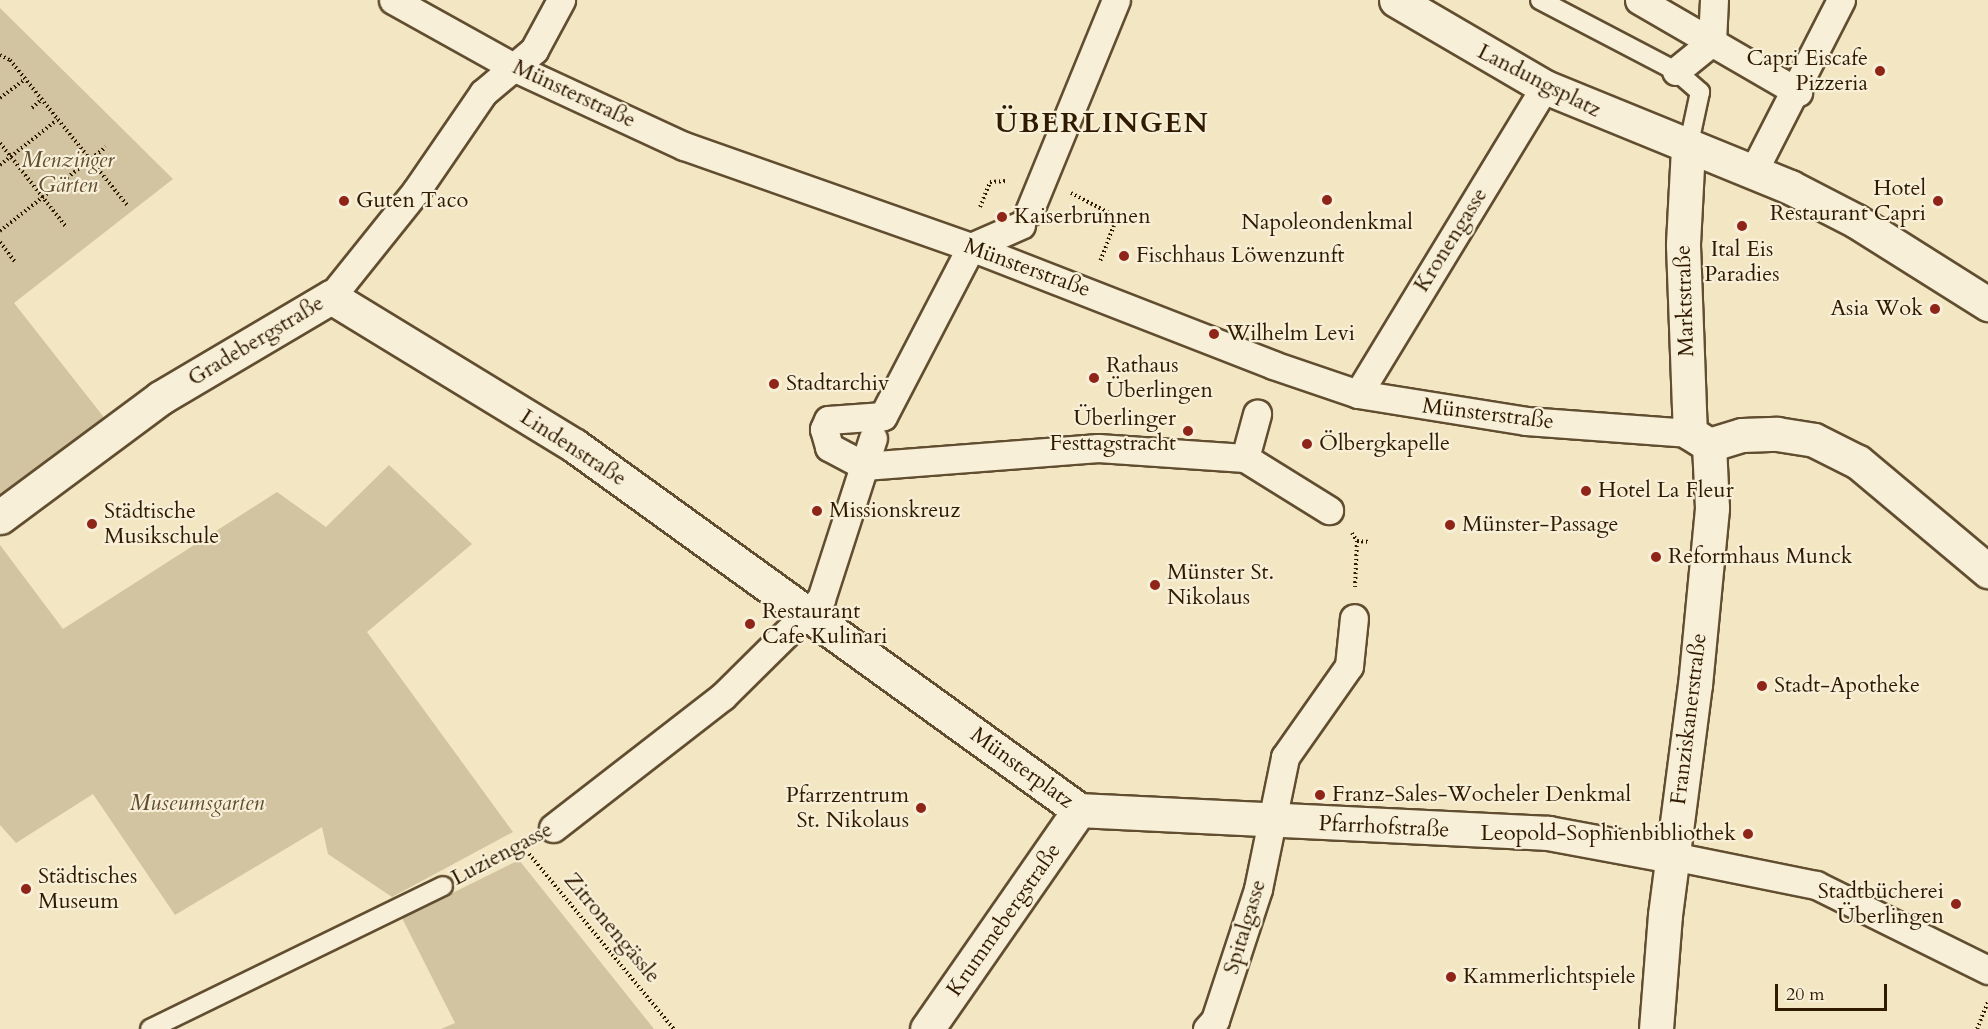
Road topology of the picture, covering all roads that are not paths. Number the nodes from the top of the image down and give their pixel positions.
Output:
1 (393, 0) edge
2 (561, 0) edge
3 (1116, 0) edge
4 (1396, 0) edge
5 (1540, 0) edge
6 (1639, 0) edge
7 (1714, 0) edge
8 (1841, 0) edge
9 (1713, 42) junction
10 (515, 68) junction
11 (1676, 70) junction
12 (1545, 87) junction
13 (1798, 92) junction
14 (1688, 148) junction
15 (1740, 166) junction
16 (971, 247) junction
17 (331, 297) junction
18 (1988, 304) edge
19 (1358, 394) junction
20 (1257, 414) dead end
21 (873, 438) dead end
22 (1700, 439) junction
23 (1245, 458) junction
24 (864, 466) junction
25 (1329, 510) dead end
26 (0, 517) edge
27 (1988, 571) edge
28 (807, 611) junction
29 (1354, 618) road end
30 (1079, 810) junction
31 (1274, 821) junction
32 (553, 828) road end
33 (1672, 856) junction
34 (443, 886) road end
35 (1988, 970) edge
36 (1218, 1026) edge
37 (150, 1029) edge
38 (927, 1029) edge
39 (1656, 1029) edge

1 - 10 street, Münsterstraße
2 - 10 street, Gradebergstraße
3 - 16 street
4 - 12 street, Landungsplatz
5 - 11 lane
6 - 9 street
7 - 9 street
8 - 13 street
9 - 11 street
9 - 13 street
10 - 16 street, Münsterstraße
10 - 17 street, Gradebergstraße
11 - 14 lane
12 - 14 street, Landungsplatz
12 - 19 street, Kronengasse
13 - 15 street
14 - 15 street, Landungsplatz
14 - 22 street, Marktstraße
15 - 18 street, Landungsplatz
16 - 19 street, Münsterstraße
16 - 24 street
17 - 26 street, Gradebergstraße
17 - 28 street, Lindenstraße
19 - 22 street, Münsterstraße
20 - 23 street
21 - 24 street, Luziengasse
22 - 27 street
22 - 33 street, Franziskanerstraße
23 - 24 street
23 - 25 street
24 - 28 street, Luziengasse
28 - 30 street, Münsterplatz
28 - 32 street, Luziengasse
29 - 31 street, Spitalgasse
30 - 31 street, Münsterplatz
30 - 38 street, Krummebergstraße
31 - 33 street, Pfarrhofstraße
31 - 36 street, Spitalgasse
33 - 35 street
33 - 39 street, Franziskanerstraße
34 - 37 lane, Luziengasse

